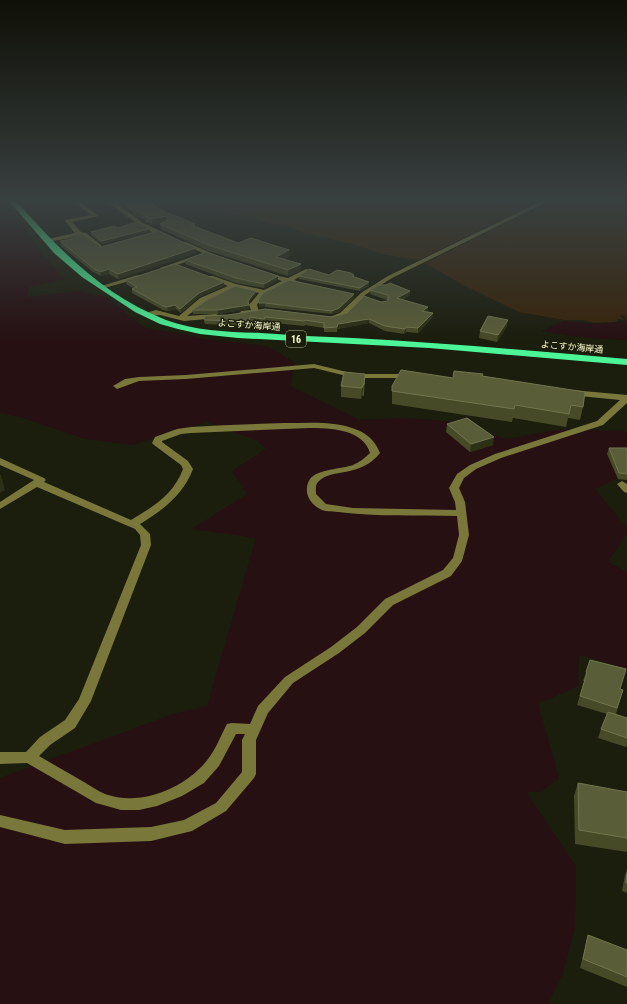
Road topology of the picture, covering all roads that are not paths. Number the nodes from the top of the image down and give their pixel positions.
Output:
1 (54, 247) edge
2 (194, 247) edge
3 (452, 247) edge
4 (206, 253) junction
5 (221, 258) edge
6 (176, 264) junction
7 (183, 267) edge
8 (158, 269) edge
9 (257, 270) edge
10 (306, 271) edge
11 (147, 274) edge
12 (205, 275) edge
13 (288, 280) junction
14 (306, 285) edge
15 (234, 286) junction
16 (101, 287) junction
17 (264, 292) junction
18 (350, 294) edge
19 (365, 297) junction
20 (265, 310) edge
21 (255, 312) junction
22 (146, 314) junction
23 (325, 317) edge
24 (180, 318) junction
25 (627, 362) edge
26 (420, 377) edge
27 (117, 386) dead end
28 (562, 392) edge
29 (624, 403) edge
30 (0, 461) edge
31 (37, 483) junction
32 (0, 506) edge
33 (461, 514) junction
34 (132, 524) junction
35 (254, 730) junction
36 (29, 757) junction
37 (0, 758) edge
38 (0, 821) edge

1 - 16 highway, よこすか海岸通 / 16
2 - 4 street
3 - 19 street
4 - 5 street
4 - 6 street
6 - 7 street
6 - 8 street
9 - 13 street
10 - 13 street
11 - 16 street
12 - 15 street
13 - 14 street
13 - 17 street
15 - 17 street
15 - 24 street
16 - 22 highway, よこすか海岸通 / 16
17 - 21 street
18 - 19 street
19 - 23 street
20 - 21 street
21 - 24 street
22 - 24 street
22 - 25 highway, よこすか海岸通 / 16
26 - 27 street
28 - 29 street
29 - 33 street
30 - 31 street
31 - 32 street
31 - 34 street
33 - 34 street
33 - 35 street
34 - 36 street
35 - 36 street
35 - 38 street
36 - 37 street

